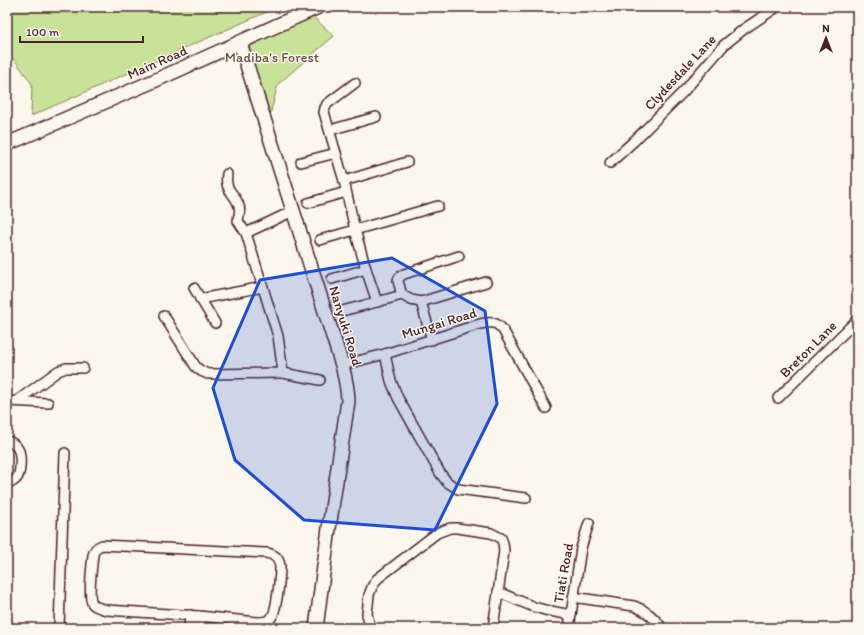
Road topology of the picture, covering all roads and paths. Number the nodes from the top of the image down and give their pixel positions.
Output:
1 (318, 7) edge
2 (777, 7) edge
3 (240, 43) junction
4 (355, 83) dead end
5 (376, 117) dead end
6 (330, 130) junction
7 (7, 144) edge
8 (336, 153) junction
9 (301, 162) dead end
10 (407, 162) dead end
11 (610, 163) dead end
12 (227, 174) dead end
13 (344, 181) junction
14 (346, 192) junction
15 (308, 203) dead end
16 (438, 206) dead end
17 (293, 211) junction
18 (355, 230) junction
19 (246, 233) junction
20 (320, 240) dead end
21 (459, 256) dead end
22 (366, 269) junction
23 (332, 279) dead end
24 (486, 282) dead end
25 (263, 287) junction
26 (194, 288) dead end
27 (402, 295) junction
28 (200, 299) junction
29 (377, 302) junction
30 (421, 302) junction
31 (342, 312) dead end
32 (164, 316) dead end
33 (857, 320) edge
34 (215, 323) dead end
35 (432, 340) junction
36 (385, 354) junction
37 (342, 365) junction
38 (84, 368) dead end
39 (283, 373) junction
40 (320, 380) dead end
41 (778, 398) dead end
42 (7, 401) edge
43 (17, 401) junction
44 (48, 403) dead end
45 (546, 408) dead end
46 (7, 441) edge
47 (65, 454) dead end
48 (7, 483) edge
49 (526, 498) dead end
50 (589, 523) dead end
51 (498, 592) junction
52 (573, 597) junction
53 (194, 615) junction
54 (570, 615) junction
55 (59, 628) edge
56 (189, 628) edge
57 (198, 628) edge
58 (316, 628) edge
59 (373, 628) edge
60 (493, 628) edge
61 (569, 628) edge
62 (662, 628) edge

1 - 3 street, Main Road
2 - 11 street, Clydesdale Lane
3 - 7 street, Main Road
3 - 17 street, Nanyuki Road
4 - 6 street
5 - 6 street
6 - 8 street
8 - 9 street
8 - 13 street
10 - 13 street
12 - 19 street
13 - 14 street
14 - 15 street
14 - 18 street
16 - 18 street
17 - 19 street
17 - 37 street, Nanyuki Road
18 - 20 street
18 - 22 street
19 - 25 street
21 - 27 street
22 - 23 street
22 - 29 street
24 - 30 street
25 - 28 street
25 - 39 street
26 - 28 street
27 - 29 street
27 - 30 street
28 - 34 street
29 - 31 street
30 - 35 street
32 - 39 street
33 - 41 street, Breton Lane
35 - 36 street, Mungai Road
35 - 45 street, Mungai Road
36 - 37 street, Mungai Road
36 - 49 street
37 - 58 street, Nanyuki Road
38 - 43 street
39 - 40 street
42 - 43 street
43 - 44 street
46 - 48 street
47 - 55 street
50 - 52 street, Tiati Road
51 - 54 street
51 - 59 street
51 - 60 street
52 - 54 street, Tiati Road
52 - 62 street
53 - 53 street
53 - 56 street
53 - 57 street
54 - 61 street, Tiati Road

